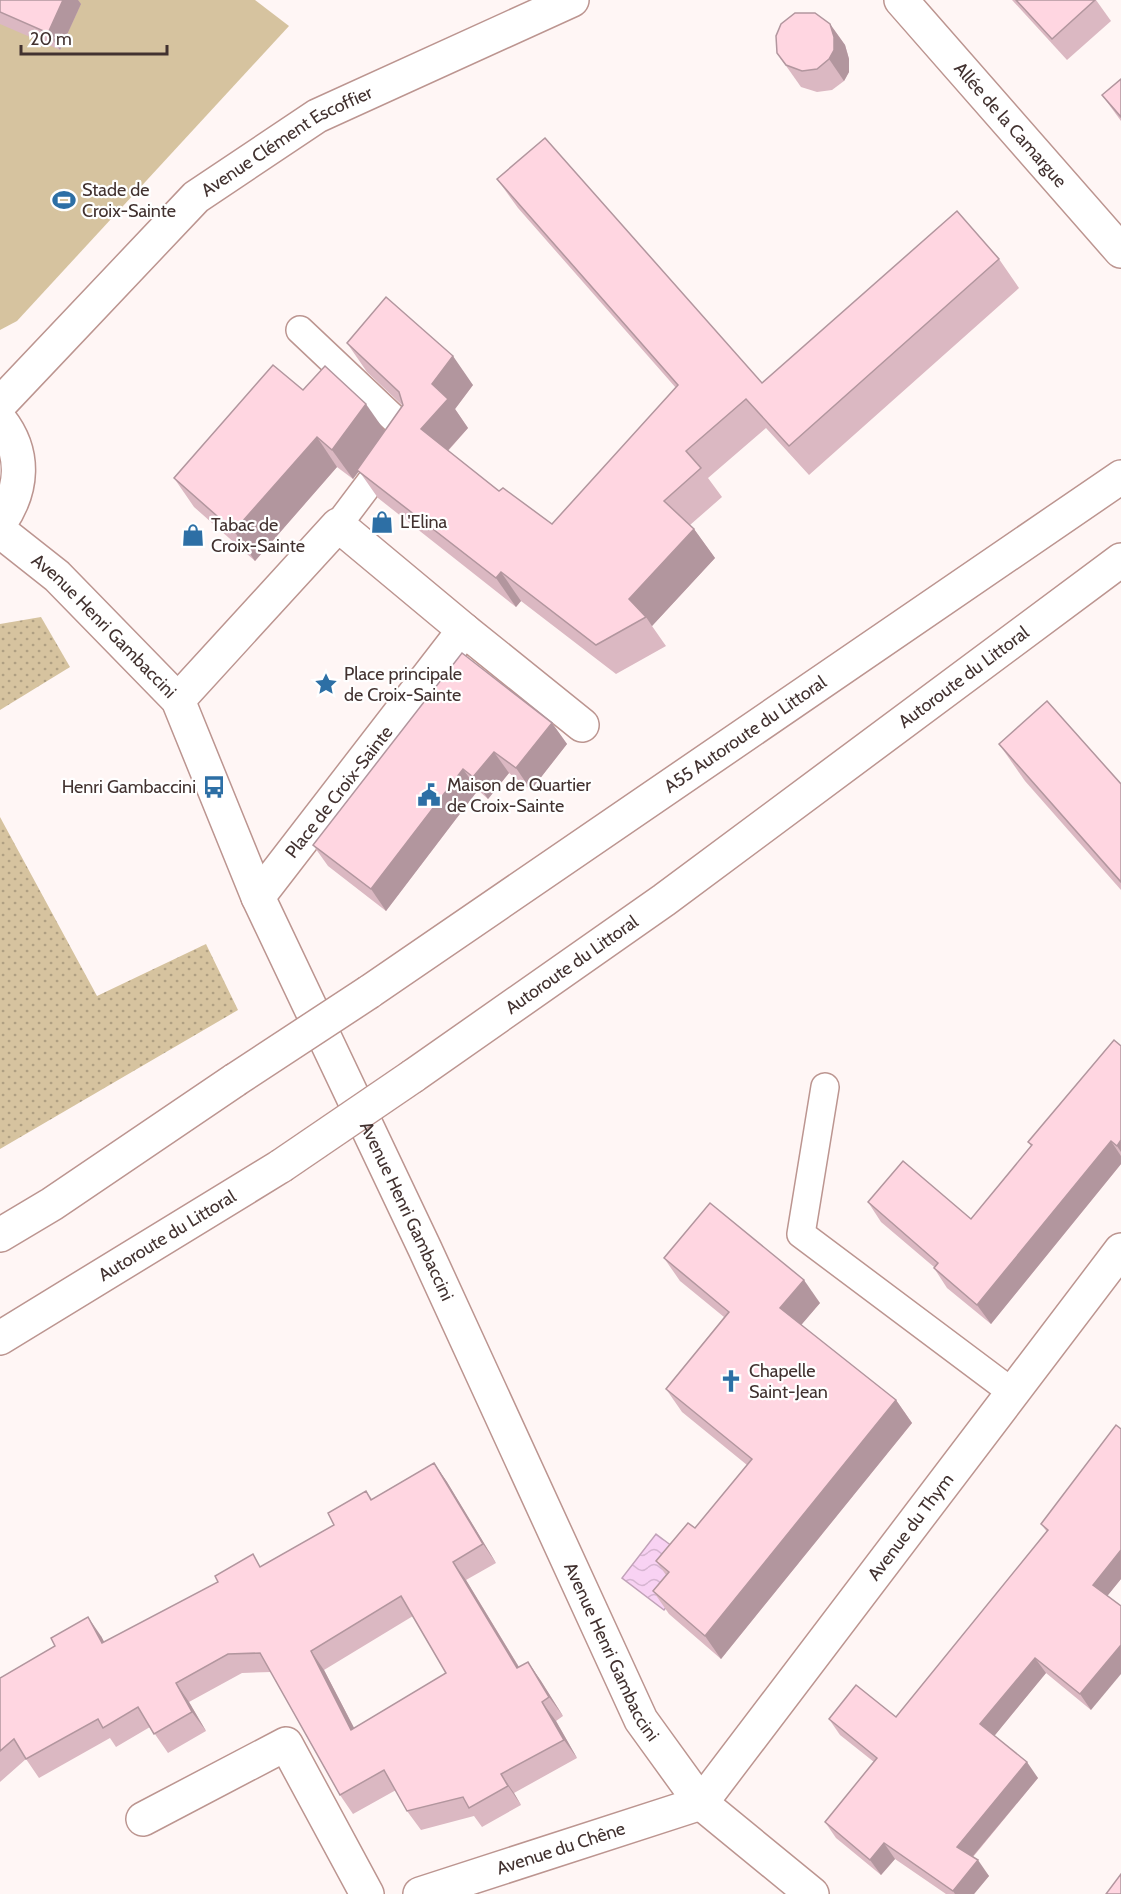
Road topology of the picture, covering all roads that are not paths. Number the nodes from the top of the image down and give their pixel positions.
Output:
1 (572, 0) edge
2 (901, 0) edge
3 (1121, 251) edge
4 (300, 330) dead end
5 (0, 404) edge
6 (0, 420) edge
7 (1121, 477) edge
8 (0, 523) edge
9 (338, 525) junction
10 (0, 531) edge
11 (1121, 560) edge
12 (464, 630) junction
13 (178, 700) junction
14 (582, 725) dead end
15 (258, 897) junction
16 (825, 1088) dead end
17 (0, 1235) edge
18 (1121, 1250) edge
19 (0, 1338) edge
20 (1013, 1393) junction
21 (701, 1803) junction
22 (143, 1819) dead end
23 (367, 1894) edge
24 (420, 1894) edge
25 (812, 1894) edge

1 - 5 main road, Avenue Clément Escoffier
2 - 3 main road, Allée de la Camargue
4 - 9 lane
6 - 8 main road
7 - 17 main road, A55 Autoroute du Littoral, bridge
9 - 12 main road
9 - 13 main road
10 - 13 main road, Avenue Henri Gambaccini
11 - 19 main road, Autoroute du Littoral, bridge
12 - 14 main road
12 - 15 main road, Place de Croix-Sainte
13 - 15 main road, Avenue Henri Gambaccini
15 - 21 main road, Avenue Henri Gambaccini
16 - 20 lane
18 - 20 main road, Avenue du Thym
20 - 21 main road, Avenue du Thym
21 - 24 main road, Avenue du Chêne
21 - 25 main road, Avenue Henri Gambaccini
22 - 23 main road

